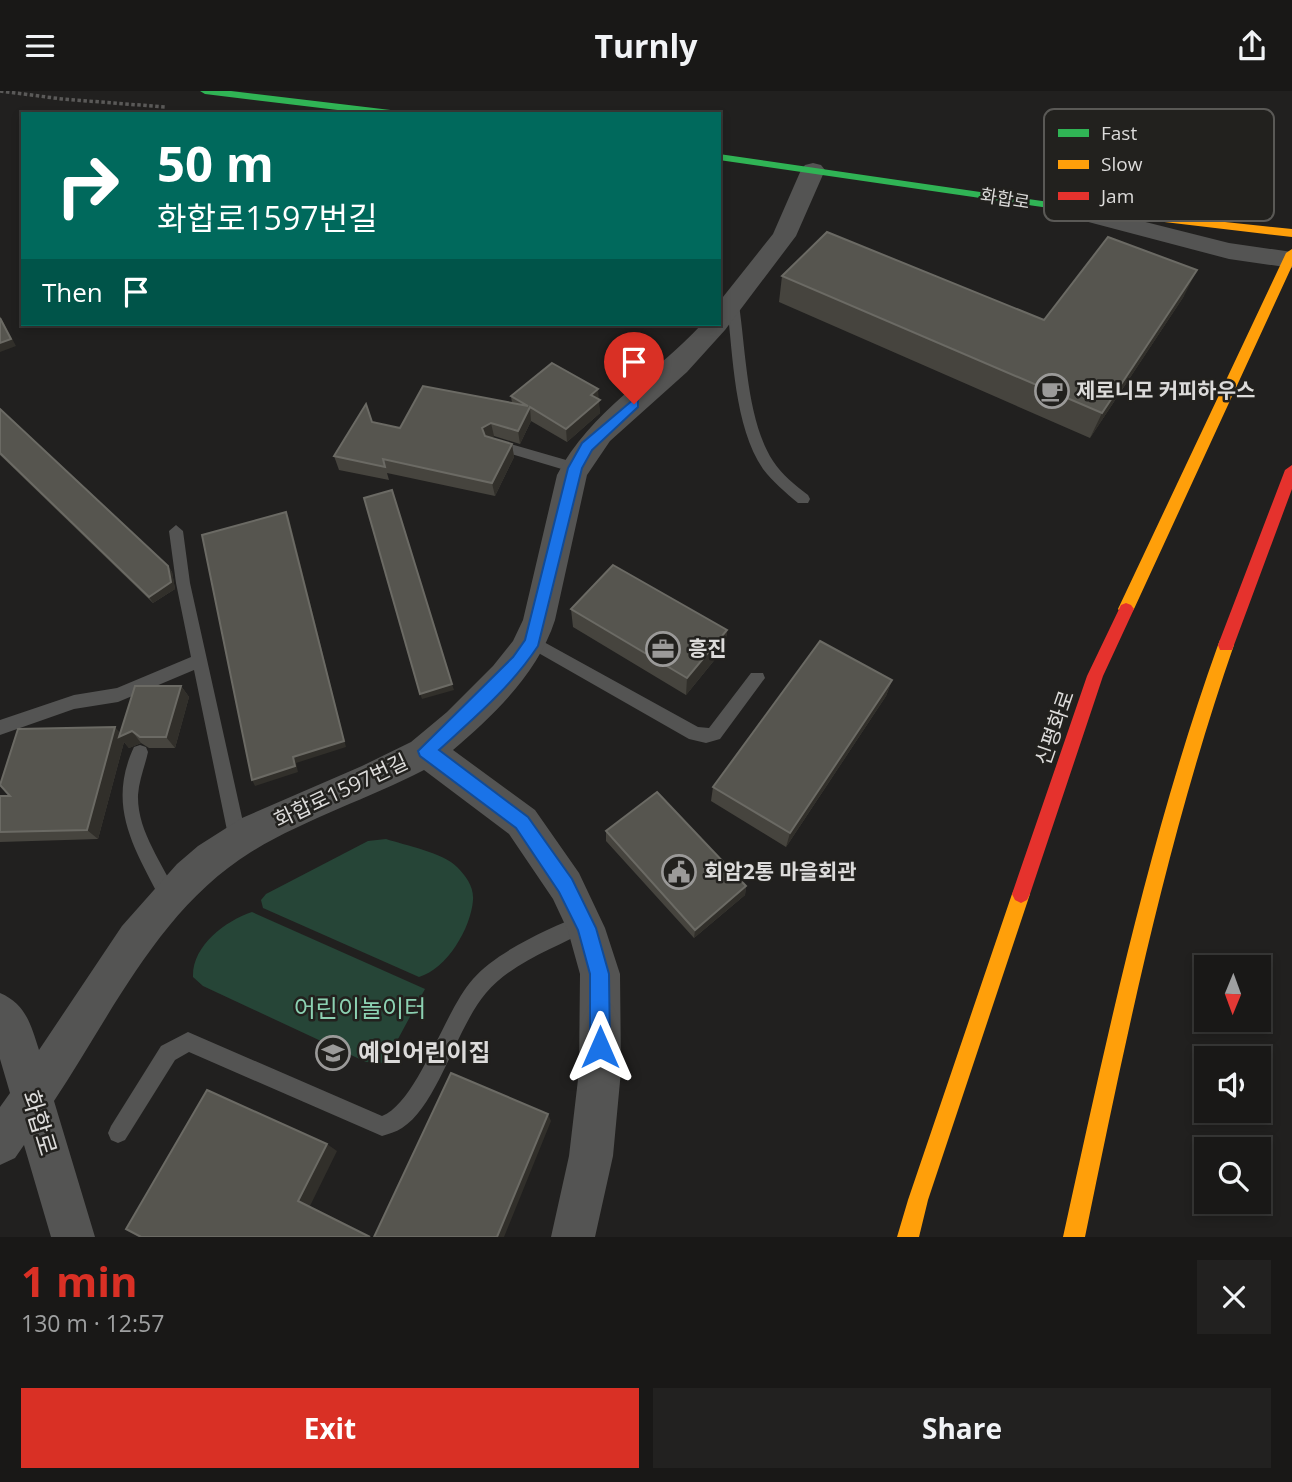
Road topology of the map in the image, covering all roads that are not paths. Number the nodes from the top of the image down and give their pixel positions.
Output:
1 (205, 91) edge
2 (382, 112) edge
3 (721, 157) edge
4 (813, 170) junction
5 (1044, 205) edge
6 (1111, 221) edge
7 (1186, 221) edge
8 (1292, 233) edge
9 (1292, 253) edge
10 (1292, 260) edge
11 (723, 316) edge
12 (714, 326) edge
13 (493, 444) edge
14 (575, 468) junction
15 (1292, 470) edge
16 (803, 499) dead end
17 (176, 531) dead end
18 (533, 642) junction
19 (201, 660) junction
20 (757, 678) dead end
21 (0, 728) edge
22 (426, 751) junction
23 (140, 752) edge
24 (238, 840) junction
25 (168, 896) junction
26 (584, 923) junction
27 (0, 1013) edge
28 (31, 1100) junction
29 (118, 1133) dead end
30 (0, 1143) edge
31 (73, 1237) edge
32 (573, 1237) edge
33 (908, 1237) edge
34 (1074, 1237) edge

1 - 2 main road
3 - 4 main road, 화합로
4 - 5 main road, 화합로
4 - 11 street, 화합로1597번길
6 - 10 street
7 - 8 main road, 화합로
9 - 33 main road, 신평화로
11 - 16 lane
12 - 14 street, 화합로1597번길
13 - 14 lane
14 - 18 street, 화합로1597번길
15 - 34 main road
17 - 19 lane
18 - 20 lane
18 - 22 street, 화합로1597번길
19 - 21 lane
19 - 24 lane
22 - 24 street, 화합로1597번길
22 - 26 street
23 - 25 lane
24 - 25 street, 화합로1597번길
25 - 28 street, 화합로1597번길
26 - 29 lane
26 - 32 street
27 - 28 street, 화합로
28 - 30 street, 화합로1597번길
28 - 31 street, 화합로

